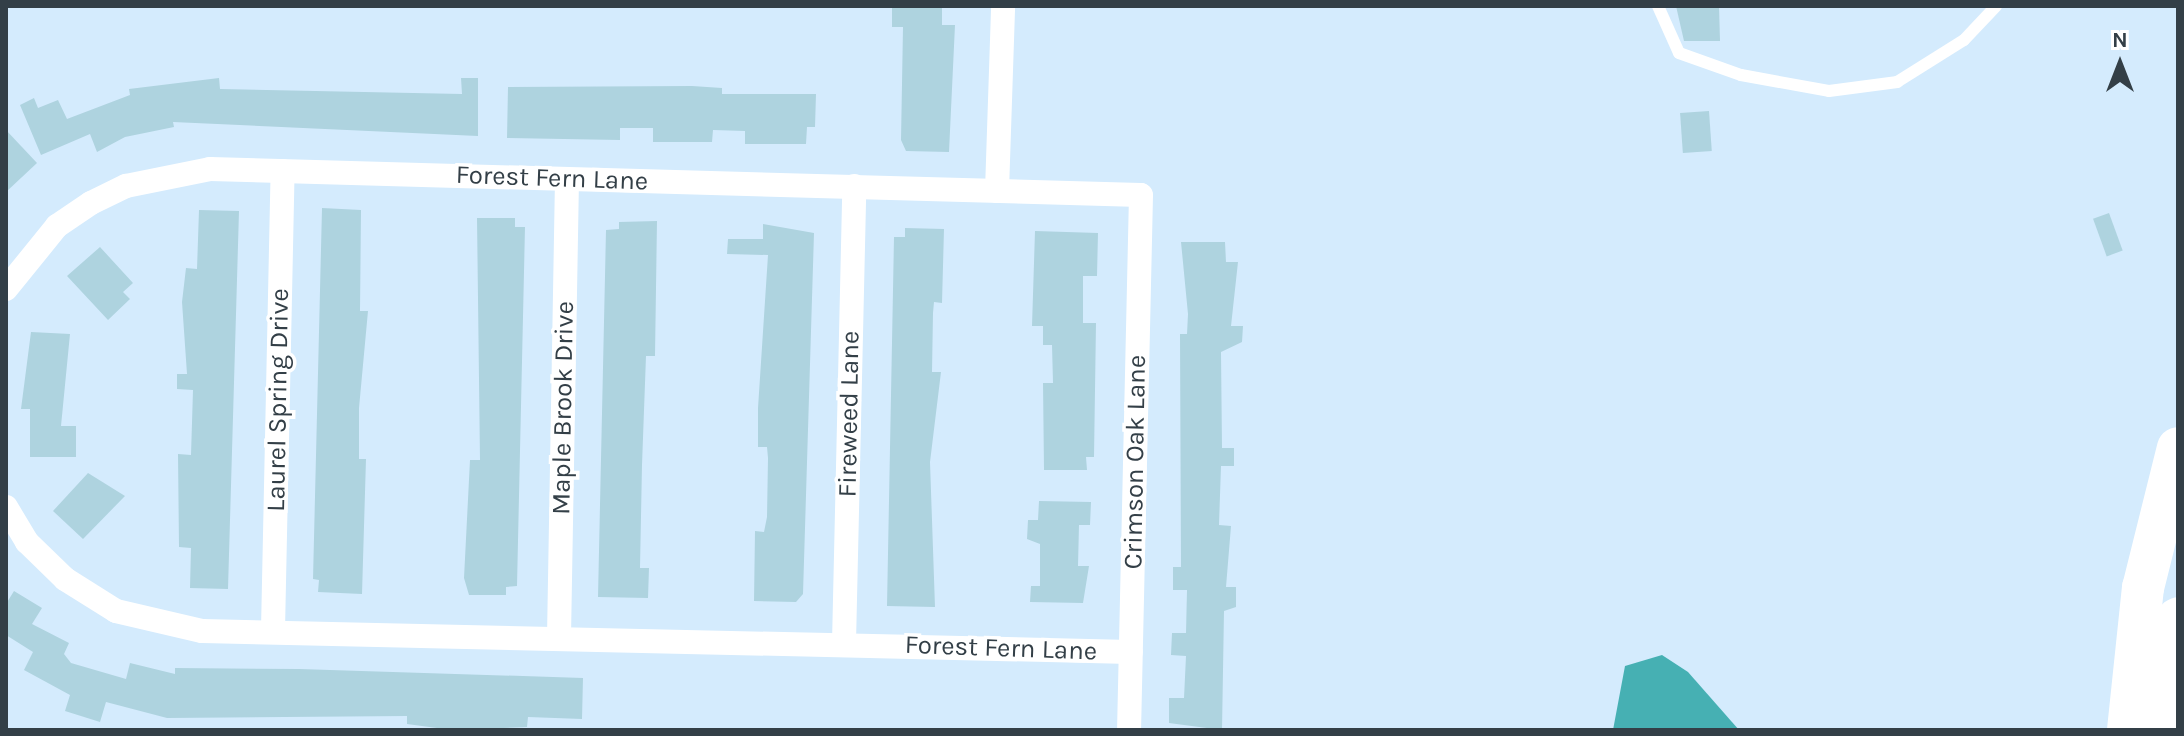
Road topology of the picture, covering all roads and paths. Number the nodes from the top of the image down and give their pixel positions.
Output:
1 (1003, 6) edge
2 (1658, 6) edge
3 (1996, 6) edge
4 (283, 171) junction
5 (567, 179) junction
6 (854, 186) junction
7 (997, 191) junction
8 (1141, 195) joint
9 (6, 289) edge
10 (2178, 448) edge
11 (6, 507) edge
12 (2178, 618) edge
13 (273, 630) junction
14 (559, 637) junction
15 (844, 643) junction
16 (1131, 652) junction
17 (1129, 730) edge
18 (2128, 730) edge
19 (2169, 730) edge

1 - 7 street
2 - 3 lane
4 - 5 street, Forest Fern Lane
4 - 9 street, Forest Fern Lane
4 - 13 street, Laurel Spring Drive
5 - 6 street, Forest Fern Lane
5 - 14 street, Maple Brook Drive
6 - 7 street, Forest Fern Lane
6 - 15 street, Fireweed Lane
7 - 8 street, Forest Fern Lane
8 - 16 street, Crimson Oak Lane
10 - 18 highway
11 - 13 street, Forest Fern Lane
12 - 19 highway
13 - 14 street, Forest Fern Lane
14 - 15 street, Forest Fern Lane
15 - 16 street, Forest Fern Lane
16 - 17 street, Crimson Oak Lane

